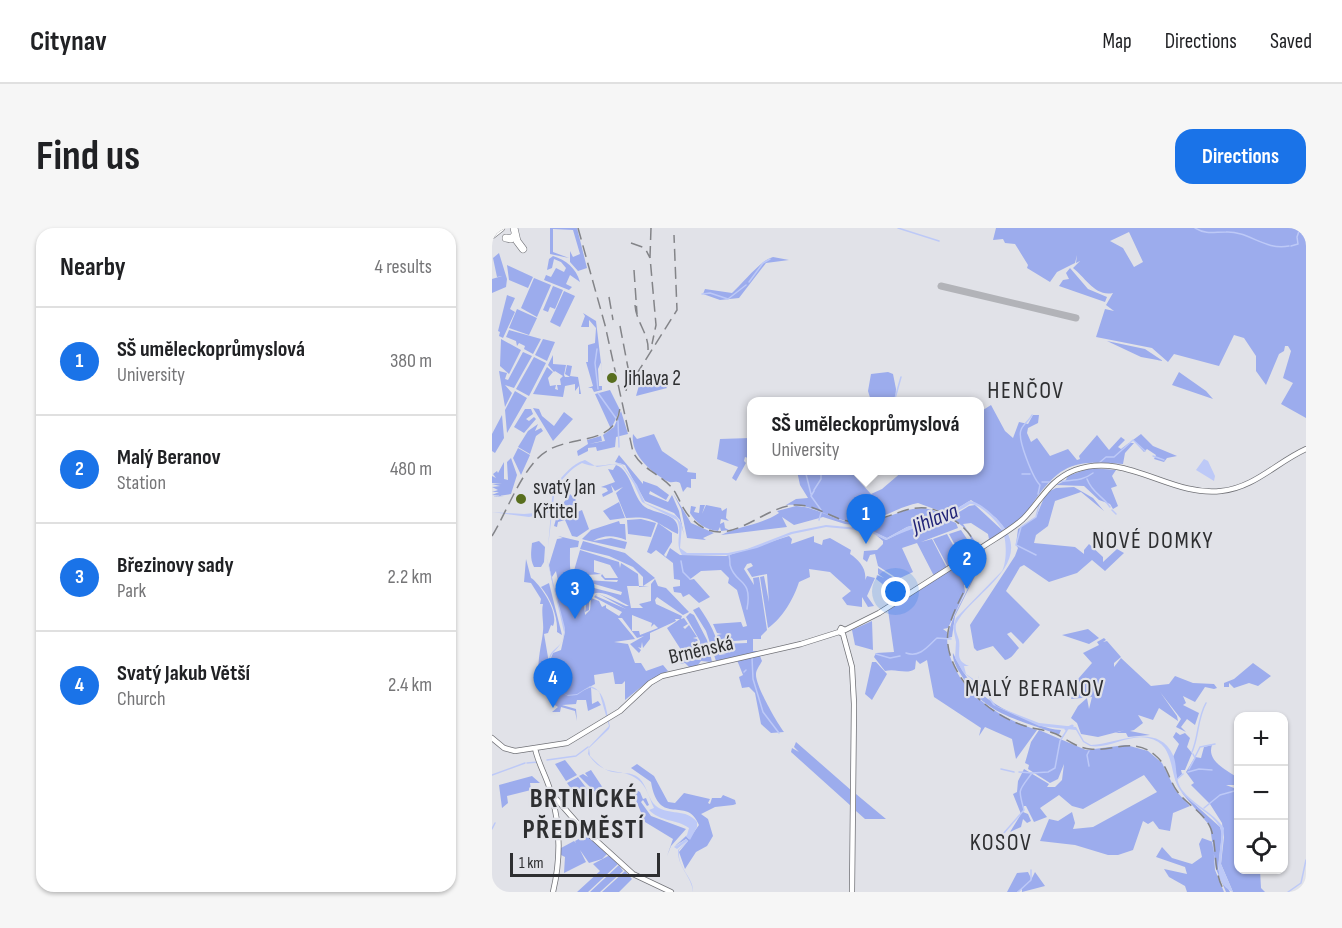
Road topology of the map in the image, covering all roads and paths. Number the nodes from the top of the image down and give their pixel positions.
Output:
1 (513, 234) edge
2 (523, 249) dead end
3 (1306, 449) edge
4 (844, 633) junction
5 (492, 738) edge
6 (536, 750) junction
7 (552, 796) junction
8 (553, 892) edge
9 (671, 892) edge
10 (852, 892) edge

1 - 2 highway
3 - 4 main road, Brněnská
4 - 6 main road, Brněnská
4 - 10 main road
5 - 6 main road, Brněnská
6 - 7 main road
7 - 8 main road
7 - 9 main road

